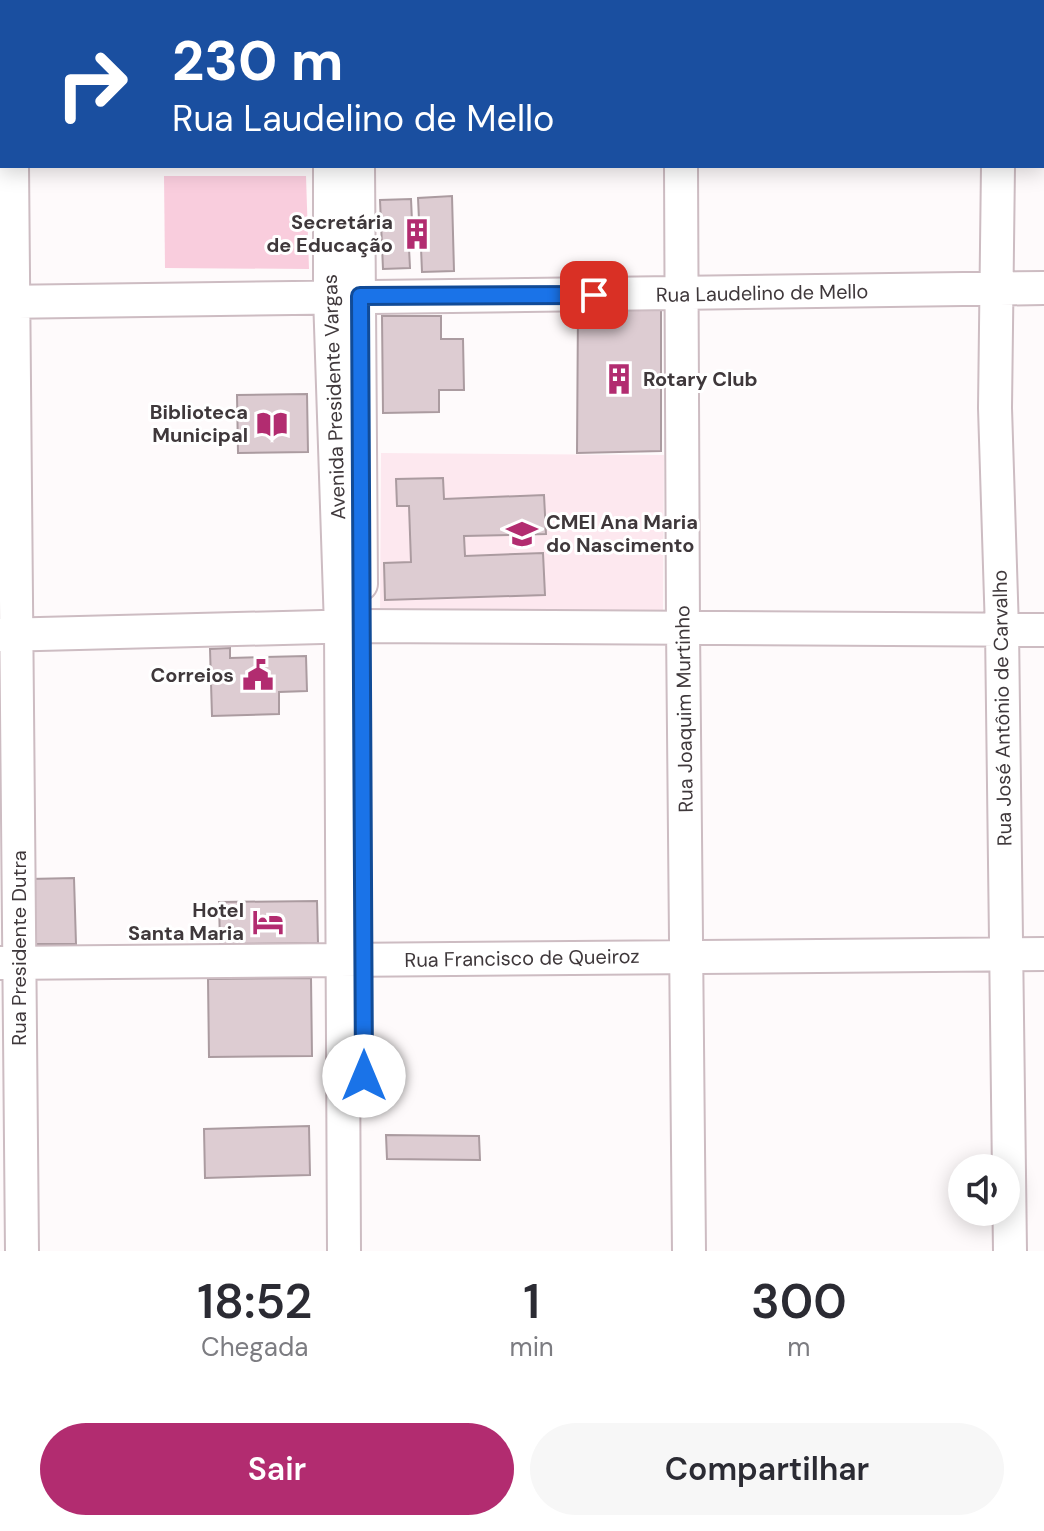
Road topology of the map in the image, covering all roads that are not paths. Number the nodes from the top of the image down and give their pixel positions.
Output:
1 (12, 168) edge
2 (330, 168) edge
3 (358, 168) edge
4 (681, 168) edge
5 (998, 168) edge
6 (996, 288) junction
7 (1044, 288) edge
8 (682, 295) junction
9 (345, 296) junction
10 (7, 302) edge
11 (351, 626) junction
12 (683, 627) junction
13 (1002, 630) junction
14 (1044, 630) edge
15 (8, 635) edge
16 (1044, 954) edge
17 (1005, 955) junction
18 (686, 956) junction
19 (353, 960) junction
20 (10, 963) edge
21 (22, 1251) edge
22 (344, 1251) edge
23 (364, 1251) edge
24 (689, 1251) edge
25 (1010, 1251) edge

1 - 10 street, Rua Presidente Dutra
2 - 9 street, Avenida Presidente Vargas
3 - 9 street, Avenida Presidente Vargas
4 - 8 street, Rua Joaquim Murtinho
5 - 6 street, Rua José Antônio de Carvalho
6 - 7 street, Rua Laudelino de Mello
6 - 8 street, Rua Laudelino de Mello
6 - 13 street, Rua José Antônio de Carvalho
8 - 9 street, Rua Laudelino de Mello
8 - 12 street, Rua Joaquim Murtinho
9 - 10 street, Rua Laudelino de Mello
9 - 11 street, Avenida Presidente Vargas
10 - 15 street, Rua Presidente Dutra
11 - 12 street
11 - 15 street
11 - 19 street, Avenida Presidente Vargas
12 - 13 street
12 - 18 street, Rua Joaquim Murtinho
13 - 14 street
13 - 17 street, Rua José Antônio de Carvalho
15 - 20 street, Rua Presidente Dutra
16 - 17 street, Rua Francisco de Queiroz
17 - 18 street, Rua Francisco de Queiroz
17 - 25 street, Rua José Antônio de Carvalho
18 - 19 street, Rua Francisco de Queiroz
18 - 24 street, Rua Joaquim Murtinho
19 - 20 street, Rua Francisco de Queiroz
19 - 22 street, Avenida Presidente Vargas
19 - 23 street, Avenida Presidente Vargas
20 - 21 street, Rua Presidente Dutra

